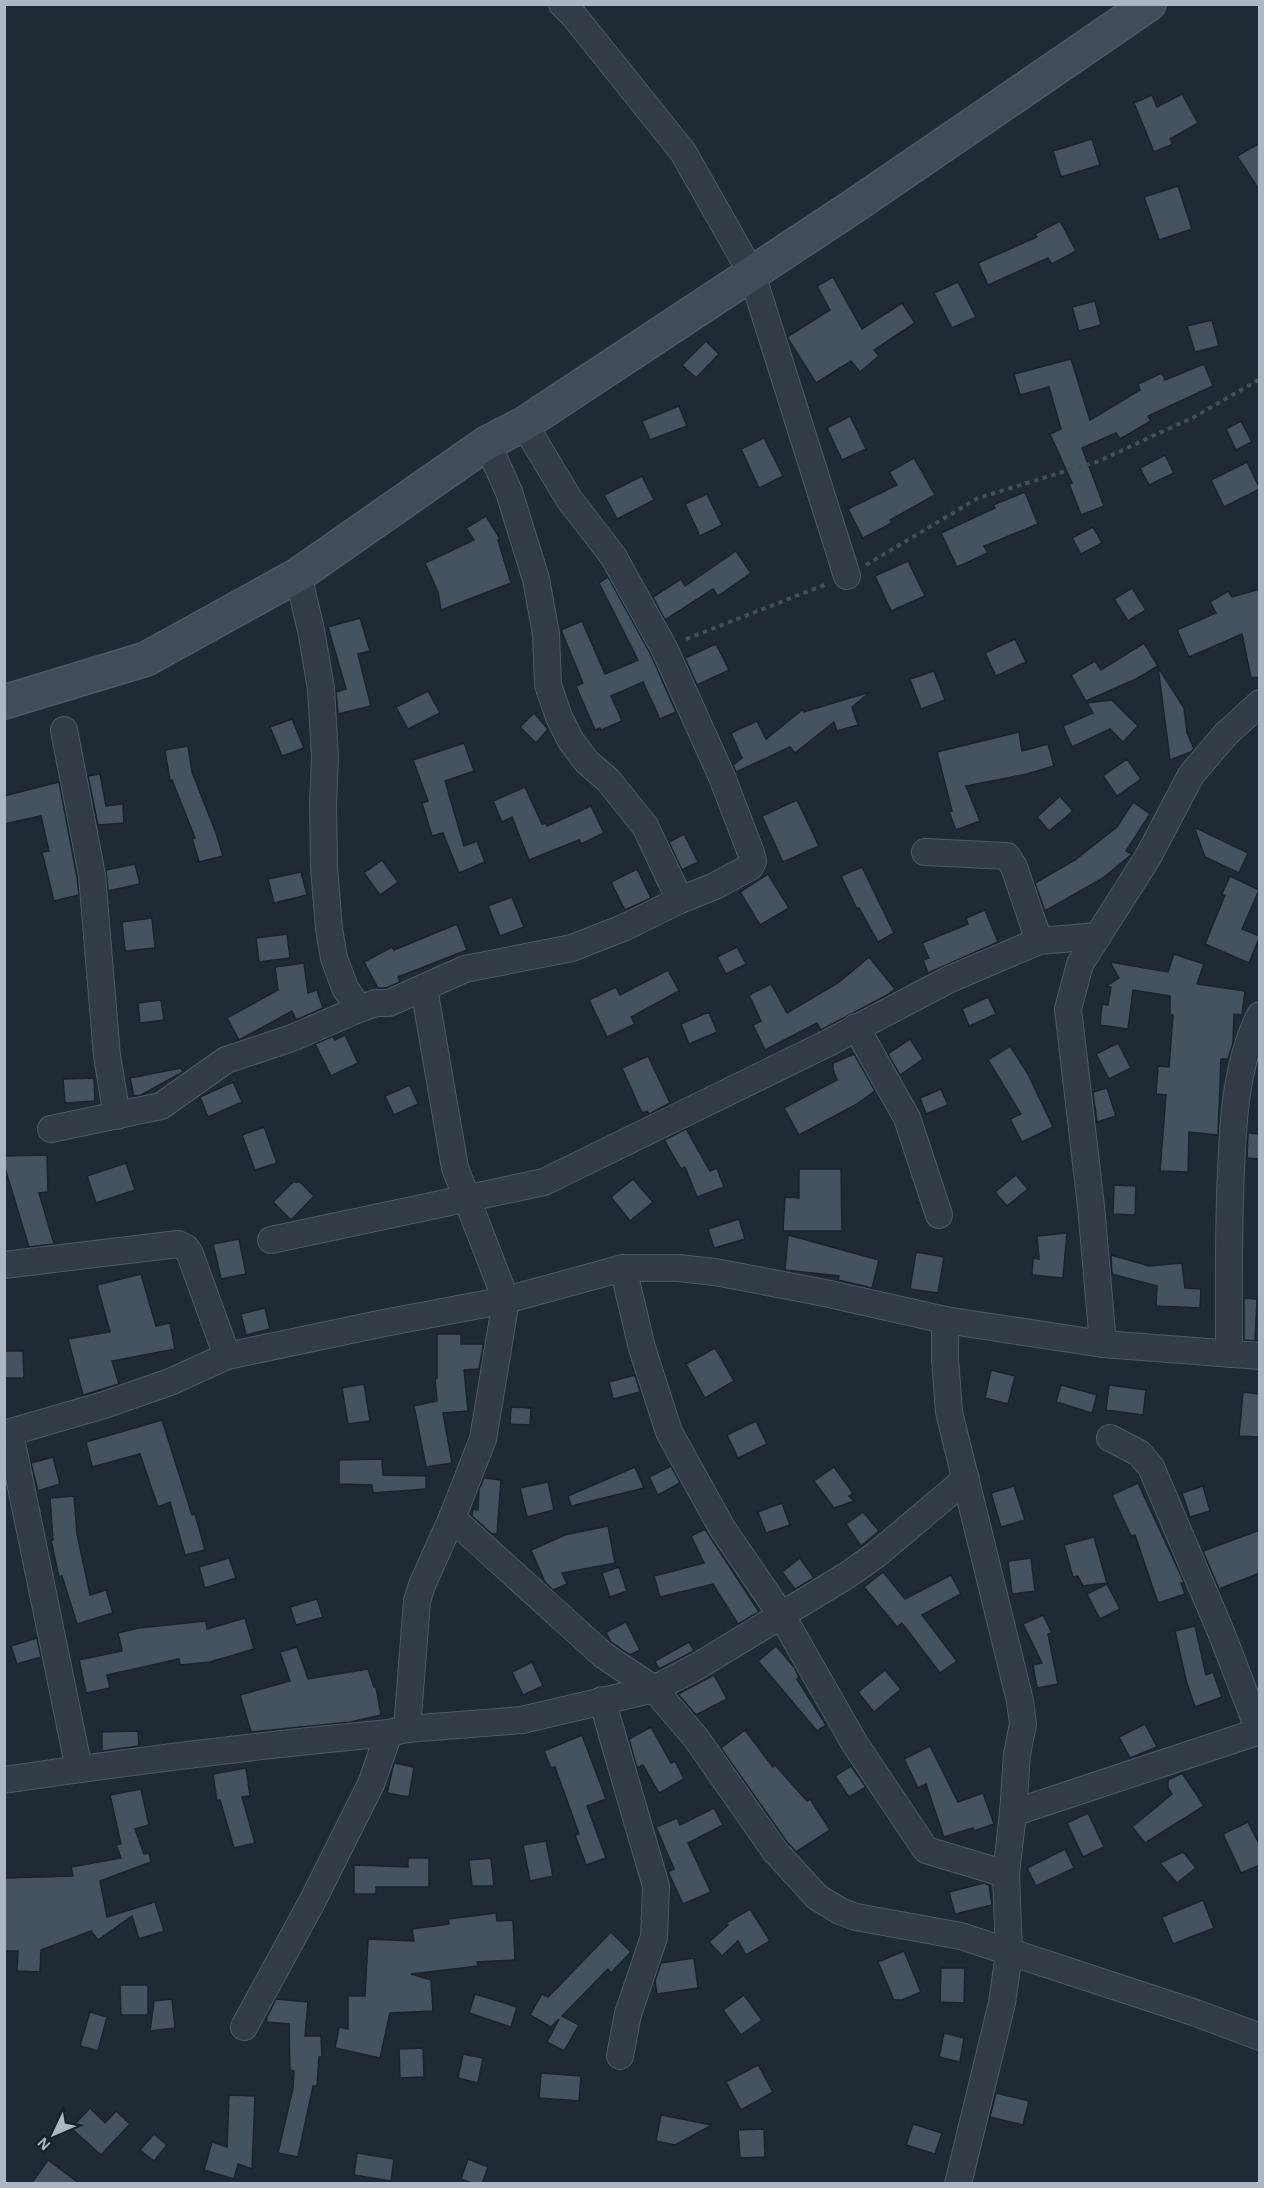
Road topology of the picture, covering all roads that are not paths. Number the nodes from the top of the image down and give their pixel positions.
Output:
1 (562, 4) edge
2 (1149, 4) edge
3 (752, 274) junction
4 (524, 424) junction
5 (487, 443) junction
6 (298, 575) junction
7 (847, 576) road end
8 (4, 702) edge
9 (1260, 703) edge
10 (64, 730) dead end
11 (925, 852) dead end
12 (680, 900) junction
13 (1098, 936) junction
14 (1039, 941) junction
15 (424, 988) junction
16 (359, 1009) junction
17 (1260, 1015) edge
18 (856, 1027) junction
19 (117, 1116) junction
20 (51, 1129) dead end
21 (468, 1199) junction
22 (939, 1215) dead end
23 (271, 1240) dead end
24 (4, 1265) edge
25 (623, 1268) junction
26 (506, 1300) junction
27 (945, 1320) junction
28 (1103, 1344) junction
29 (1229, 1354) junction
30 (227, 1356) junction
31 (1260, 1356) edge
32 (7, 1434) edge
33 (1110, 1438) dead end
34 (966, 1479) junction
35 (452, 1518) junction
36 (782, 1616) junction
37 (654, 1689) junction
38 (602, 1700) junction
39 (398, 1731) junction
40 (1259, 1732) edge
41 (79, 1769) junction
42 (4, 1780) edge
43 (1013, 1813) junction
44 (1006, 1874) junction
45 (1009, 1953) junction
46 (244, 2027) dead end
47 (1260, 2037) edge
48 (620, 2056) dead end
49 (958, 2184) edge

1 - 3 street
2 - 3 main road
3 - 4 main road
3 - 7 street
4 - 5 main road
4 - 12 street
5 - 6 main road
5 - 12 street
6 - 8 main road
6 - 16 street
9 - 13 street
10 - 19 street
11 - 14 street
12 - 15 street
13 - 14 street
13 - 28 street
14 - 18 street
15 - 16 street
15 - 21 street
16 - 19 street
17 - 29 street
18 - 21 street
18 - 22 street
19 - 20 street
21 - 23 street
21 - 26 street
24 - 30 street
25 - 26 street
25 - 27 street
25 - 36 street
26 - 30 street
26 - 35 street
27 - 28 street
27 - 34 street
28 - 29 street
29 - 31 street
30 - 32 street
32 - 41 street
33 - 40 street
34 - 36 street
34 - 43 street
35 - 37 street
35 - 39 street
36 - 37 street
36 - 44 street
37 - 38 street
37 - 45 street
38 - 39 street
38 - 48 street
39 - 41 street
39 - 46 street
40 - 43 street
41 - 42 street
43 - 44 street
44 - 45 street
45 - 47 street
45 - 49 street

